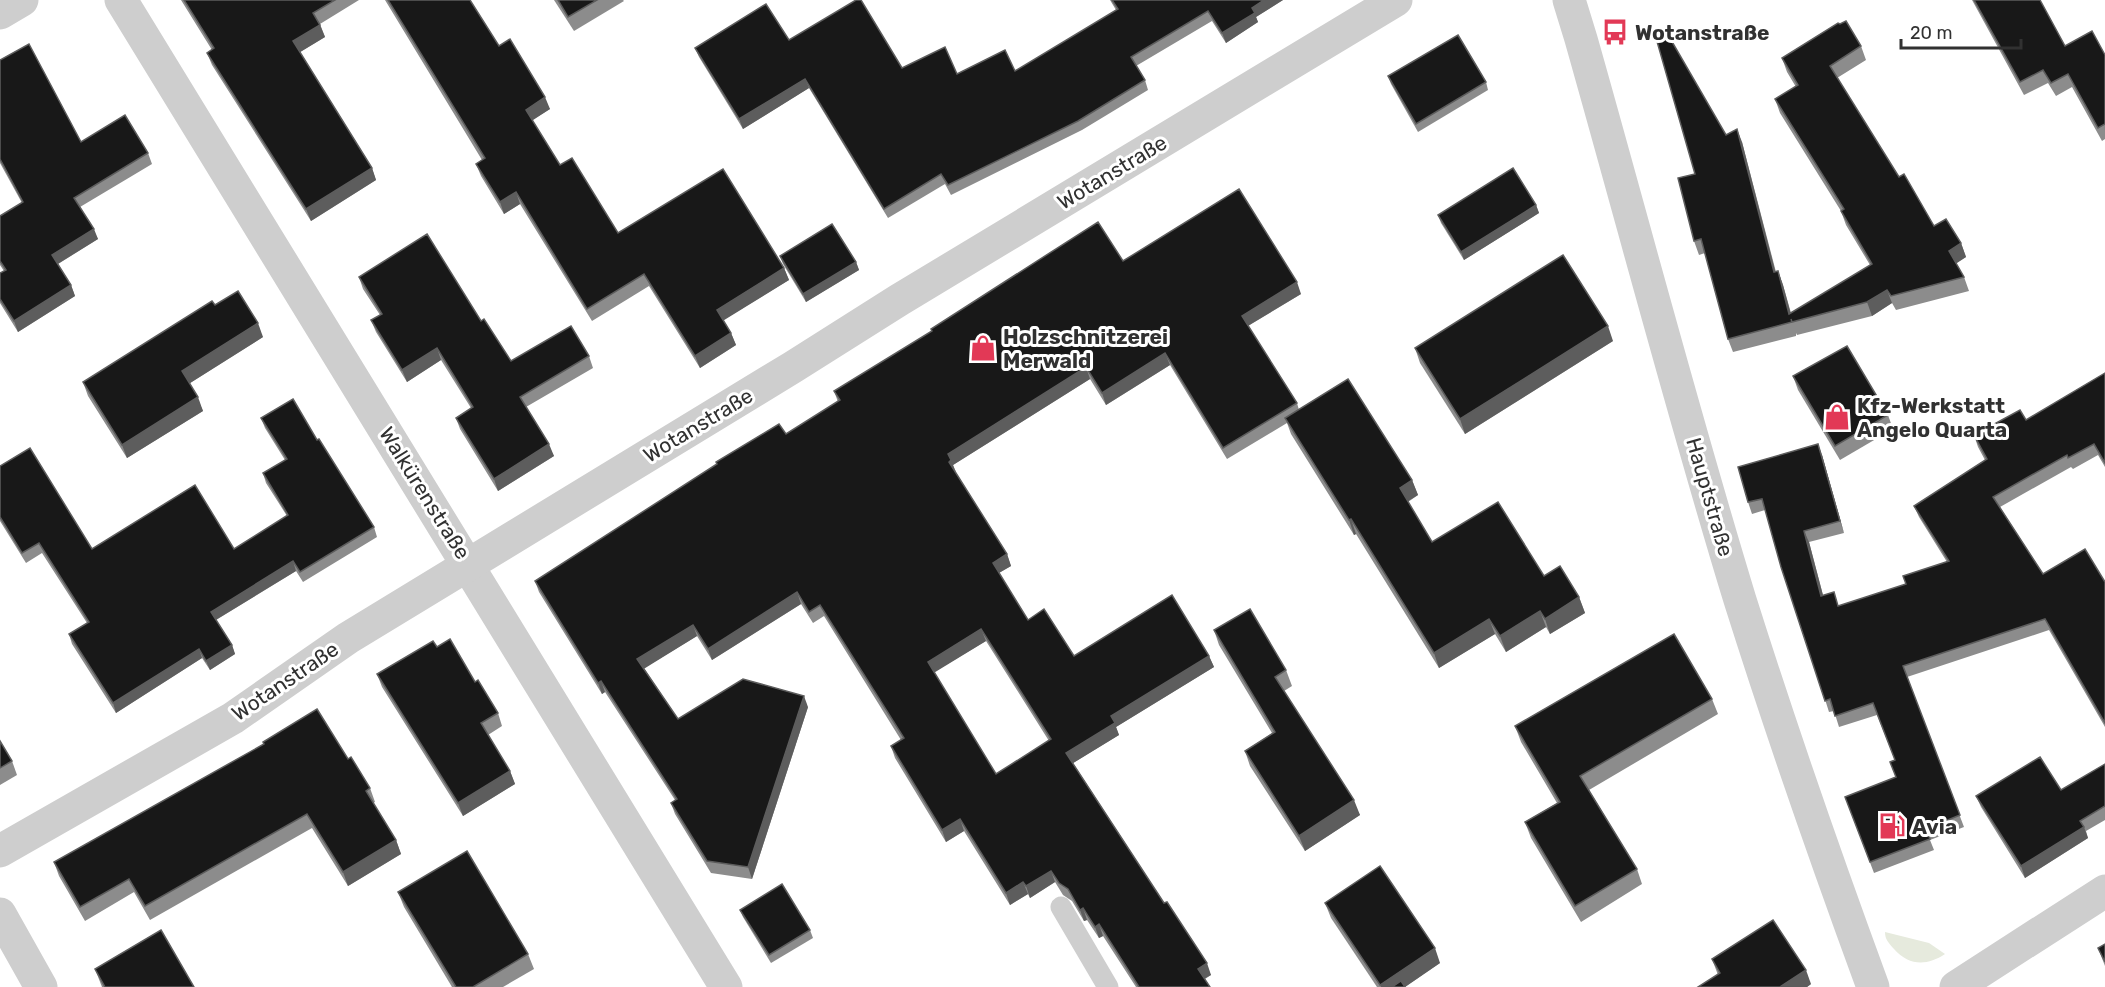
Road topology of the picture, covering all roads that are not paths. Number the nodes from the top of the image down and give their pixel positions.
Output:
1 (22, 0) edge
2 (121, 0) edge
3 (1396, 0) edge
4 (1569, 0) edge
5 (0, 13) edge
6 (469, 564) junction
7 (0, 851) edge
8 (2105, 891) edge
9 (1061, 907) dead end
10 (0, 914) edge
11 (41, 987) edge
12 (726, 987) edge
13 (1107, 987) edge
14 (1873, 987) edge
15 (1956, 987) edge

1 - 5 street
2 - 6 street, Walkürenstraße
3 - 6 street, Wotanstraße
4 - 14 street, Hauptstraße
6 - 7 street, Wotanstraße
6 - 12 street, Walkürenstraße
8 - 15 street
9 - 13 lane
10 - 11 street

